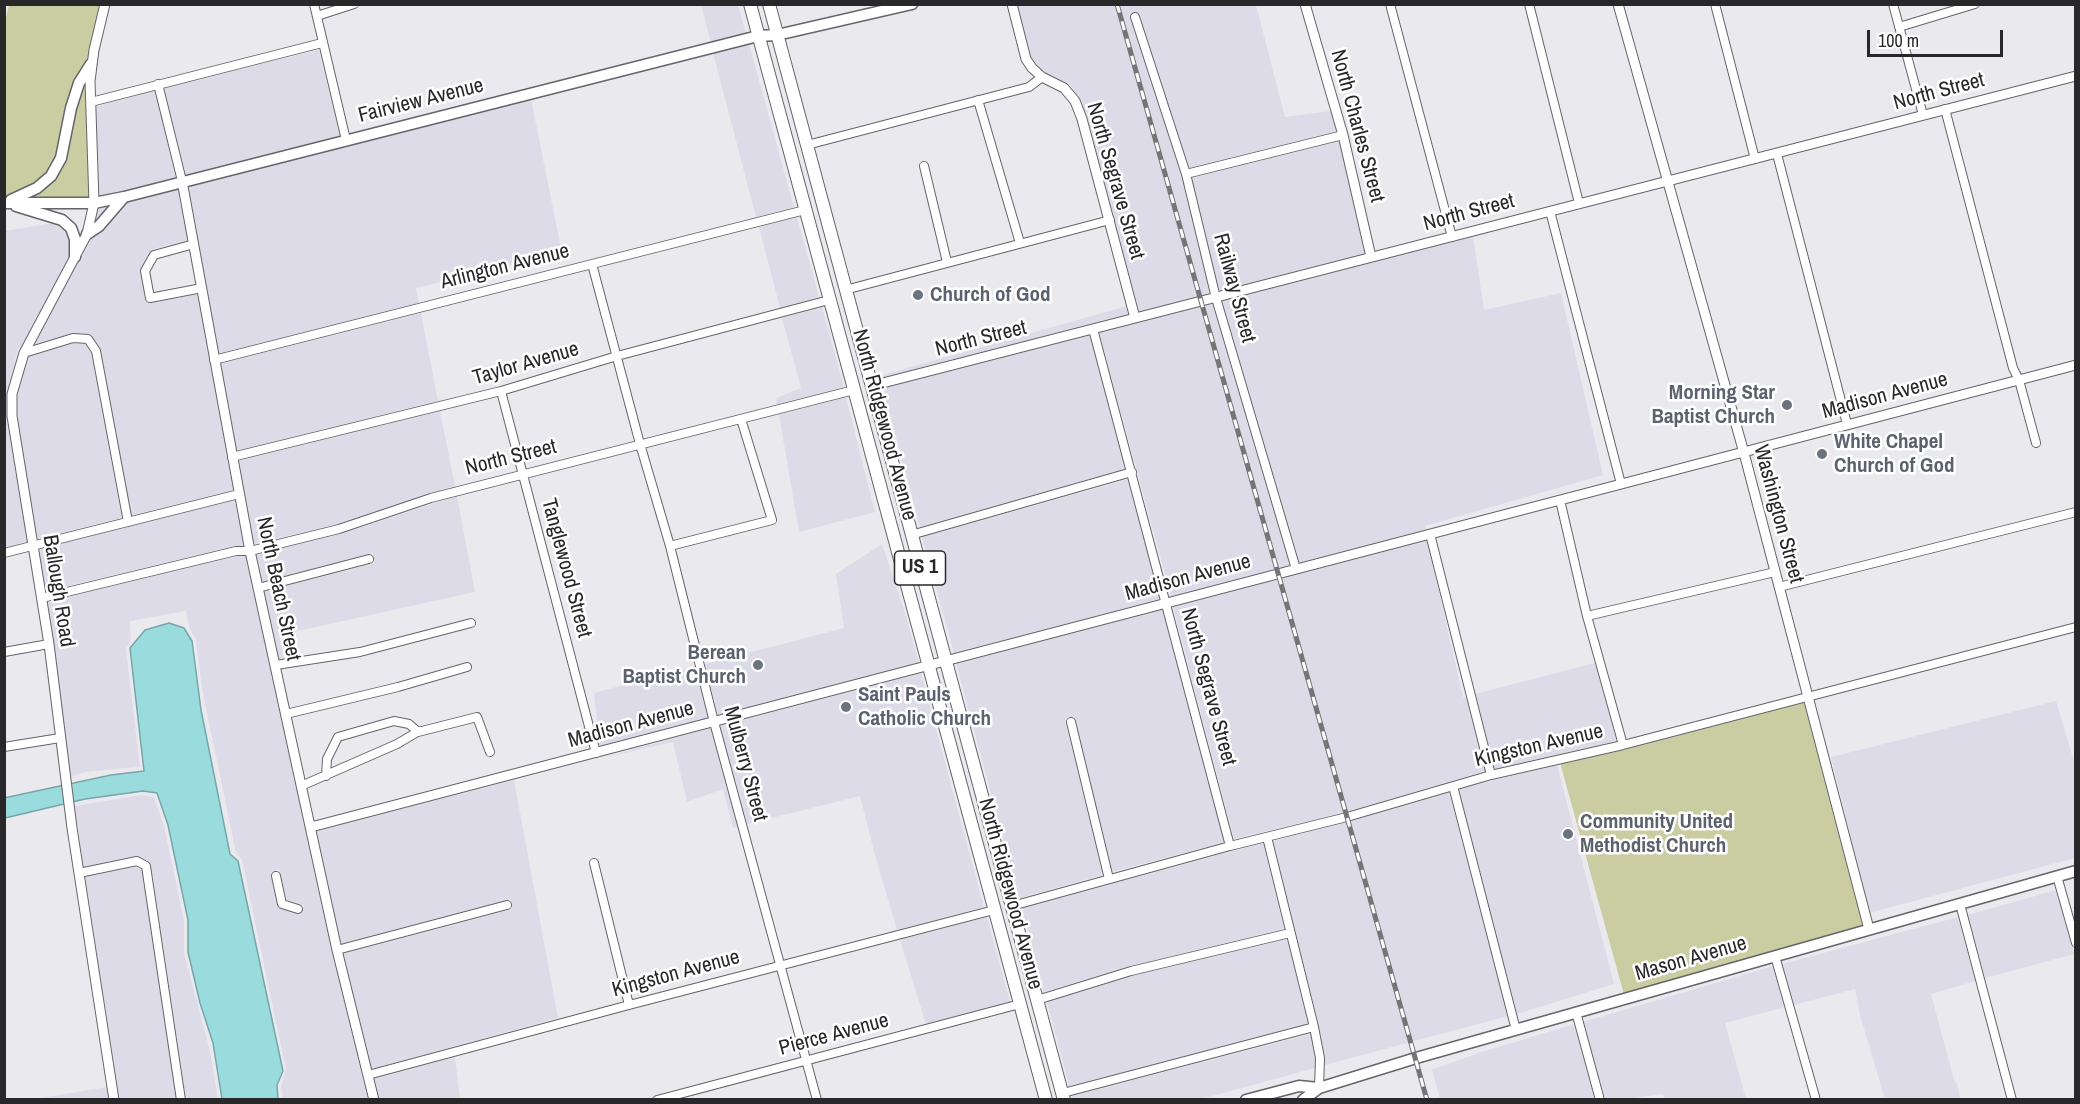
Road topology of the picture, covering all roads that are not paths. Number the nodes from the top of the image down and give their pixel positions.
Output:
1 (105, 4) edge
2 (314, 4) edge
3 (354, 4) edge
4 (750, 4) edge
5 (768, 4) edge
6 (912, 4) edge
7 (1012, 4) edge
8 (1305, 4) edge
9 (1390, 4) edge
10 (1528, 4) edge
11 (1618, 4) edge
12 (1715, 4) edge
13 (1893, 4) edge
14 (1975, 4) edge
15 (317, 16) junction
16 (1135, 18) dead end
17 (1899, 27) junction
18 (777, 35) junction
19 (758, 36) junction
20 (322, 43) junction
21 (92, 64) junction
22 (2076, 76) edge
23 (1042, 77) junction
24 (158, 84) junction
25 (978, 100) junction
26 (91, 102) junction
27 (1945, 109) junction
28 (1923, 115) junction
29 (1343, 135) junction
30 (346, 140) junction
31 (807, 146) junction
32 (1777, 154) junction
33 (1755, 159) junction
34 (924, 166) dead end
35 (1186, 174) junction
36 (182, 181) junction
37 (1668, 182) junction
38 (124, 196) junction
39 (94, 202) junction
40 (4, 203) edge
41 (1580, 203) junction
42 (805, 210) junction
43 (1550, 211) junction
44 (1110, 220) junction
45 (828, 225) junction
46 (87, 234) junction
47 (1452, 237) junction
48 (1020, 243) junction
49 (194, 244) junction
50 (75, 257) junction
51 (1371, 257) junction
52 (947, 262) junction
53 (592, 264) junction
54 (202, 288) junction
55 (844, 290) junction
56 (1216, 298) junction
57 (829, 300) junction
58 (1136, 318) junction
59 (1093, 329) junction
60 (24, 352) junction
61 (617, 356) junction
62 (214, 360) junction
63 (2076, 366) edge
64 (2019, 380) junction
65 (871, 386) junction
66 (854, 390) junction
67 (501, 391) junction
68 (741, 419) junction
69 (1847, 424) junction
70 (2036, 443) dead end
71 (640, 444) junction
72 (1744, 453) junction
73 (232, 458) junction
74 (1132, 472) junction
75 (523, 473) junction
76 (1621, 483) junction
77 (239, 494) junction
78 (1560, 500) junction
79 (2076, 512) edge
80 (128, 522) junction
81 (1430, 534) junction
82 (911, 535) junction
83 (33, 545) junction
84 (670, 546) junction
85 (250, 550) junction
86 (4, 553) edge
87 (369, 559) dead end
88 (1296, 568) junction
89 (1776, 572) junction
90 (1779, 587) junction
91 (258, 588) junction
92 (42, 598) junction
93 (1167, 603) junction
94 (1587, 616) junction
95 (471, 623) dead end
96 (2076, 627) edge
97 (49, 644) junction
98 (4, 652) edge
99 (945, 661) junction
100 (276, 665) junction
101 (928, 665) junction
102 (467, 667) dead end
103 (1807, 697) junction
104 (286, 714) junction
105 (714, 722) junction
106 (1071, 722) dead end
107 (419, 732) junction
108 (60, 738) junction
109 (1623, 745) junction
110 (4, 747) edge
111 (490, 752) dead end
112 (596, 753) junction
113 (1491, 775) junction
114 (326, 776) junction
115 (301, 786) junction
116 (1453, 786) junction
117 (311, 827) junction
118 (1267, 837) junction
119 (1230, 846) junction
120 (594, 863) dead end
121 (2076, 871) edge
122 (79, 873) junction
123 (276, 876) dead end
124 (2057, 876) junction
125 (1109, 879) junction
126 (1960, 904) junction
127 (507, 905) dead end
128 (1012, 906) junction
129 (298, 909) dead end
130 (994, 910) junction
131 (1869, 929) junction
132 (1290, 933) junction
133 (2076, 943) edge
134 (337, 950) junction
135 (1775, 956) junction
136 (781, 965) junction
137 (1037, 1000) junction
138 (1020, 1004) junction
139 (629, 1005) junction
140 (1576, 1012) junction
141 (1314, 1027) junction
142 (1516, 1030) junction
143 (806, 1060) junction
144 (368, 1076) junction
145 (1318, 1094) edge
146 (1064, 1096) edge
147 (1042, 1099) edge
148 (114, 1100) edge
149 (181, 1100) edge
150 (374, 1100) edge
151 (657, 1100) edge
152 (817, 1100) edge
153 (1246, 1100) edge
154 (1303, 1100) edge
155 (1600, 1100) edge
156 (1816, 1100) edge
157 (2012, 1100) edge

1 - 21 street
2 - 15 street
3 - 15 street
4 - 19 main road, North Ridgewood Avenue / US 1
5 - 18 main road, North Ridgewood Avenue / US 1
6 - 18 main road, Fairview Avenue
7 - 23 street, North Segrave Street
8 - 29 street, North Charles Street
9 - 47 street
10 - 41 street
11 - 37 street, Washington Street
12 - 33 street
13 - 17 street
14 - 17 street
15 - 20 street
16 - 35 street, Railway Street
17 - 28 street
18 - 19 main road, Fairview Avenue
18 - 31 main road, North Ridgewood Avenue / US 1
19 - 30 main road, Fairview Avenue
19 - 42 main road, North Ridgewood Avenue / US 1
20 - 24 street
20 - 30 street
21 - 26 street
21 - 40 main road
22 - 27 street, North Street
23 - 25 street
23 - 44 street, North Segrave Street
24 - 26 street
24 - 36 street, North Beach Street
25 - 31 street
25 - 48 street
26 - 39 street, Ballough Road
27 - 28 street, North Street
27 - 64 street
28 - 32 street, North Street
29 - 35 street
29 - 51 street, North Charles Street
30 - 36 main road, Fairview Avenue
31 - 45 main road, North Ridgewood Avenue / US 1
32 - 33 street, North Street
32 - 69 street
33 - 37 street, North Street
34 - 52 street
35 - 56 street, Railway Street
36 - 38 main road, Fairview Avenue
36 - 49 street, North Beach Street
37 - 41 street, North Street
37 - 72 street, Washington Street
38 - 39 main road, Fairview Avenue
38 - 46 main road
39 - 40 main road, Fairview Avenue
39 - 46 street, Ballough Road
40 - 50 main road
41 - 43 street, North Street
42 - 45 main road
42 - 53 street, Arlington Avenue
42 - 57 main road, North Ridgewood Avenue / US 1
43 - 47 street, North Street
43 - 76 street
44 - 48 street
44 - 58 street, North Segrave Street
45 - 55 main road, North Ridgewood Avenue / US 1
46 - 50 street, Ballough Road
47 - 51 street, North Street
48 - 52 street
49 - 54 street, North Beach Street
49 - 54 street
50 - 60 street, Ballough Road
51 - 56 street, North Street
52 - 55 street
53 - 61 street, Mulberry Street
53 - 62 street, Arlington Avenue
54 - 62 street, North Beach Street
55 - 65 main road, North Ridgewood Avenue / US 1
56 - 58 street, North Street
56 - 88 street, Railway Street
57 - 61 street, Taylor Avenue
57 - 66 main road, North Ridgewood Avenue / US 1
58 - 59 street, North Street
59 - 65 street, North Street
59 - 74 street, North Segrave Street
60 - 80 street
60 - 83 street, Ballough Road
61 - 67 street, Taylor Avenue
61 - 71 street, Mulberry Street
62 - 73 street, North Beach Street
63 - 64 street, Madison Avenue
64 - 69 street, Madison Avenue
64 - 70 street
65 - 82 main road, North Ridgewood Avenue / US 1
66 - 68 street, North Street
66 - 101 main road, North Ridgewood Avenue / US 1
67 - 73 street, Taylor Avenue
67 - 75 street, Tanglewood Street
68 - 71 street, North Street
68 - 84 street
69 - 72 street, Madison Avenue
71 - 75 street, North Street
71 - 84 street, Mulberry Street
72 - 76 street, Madison Avenue
72 - 89 street, Washington Street
73 - 77 street, North Beach Street
74 - 82 street
74 - 93 street, North Segrave Street
75 - 85 street, North Street
75 - 112 street, Tanglewood Street
76 - 78 street, Madison Avenue
77 - 80 street
77 - 85 street, North Beach Street
78 - 81 street, Madison Avenue
78 - 94 street
79 - 90 street
80 - 83 street
81 - 88 street, Madison Avenue
81 - 113 street
82 - 99 main road, North Ridgewood Avenue / US 1
83 - 86 street
83 - 92 street, Ballough Road
84 - 105 street, Mulberry Street
85 - 91 street, North Beach Street
85 - 92 street, North Street
87 - 91 street
88 - 93 street, Madison Avenue
89 - 90 street, Washington Street
89 - 94 street
90 - 103 street, Washington Street
91 - 100 street, North Beach Street
92 - 97 street, Ballough Road
93 - 99 street, Madison Avenue
93 - 119 street, North Segrave Street
94 - 109 street
95 - 100 street
96 - 103 street, Kingston Avenue
97 - 98 street
97 - 108 street, Ballough Road
99 - 101 street, Madison Avenue
99 - 128 main road, North Ridgewood Avenue / US 1
100 - 104 street, North Beach Street
101 - 105 street, Madison Avenue
101 - 130 main road, North Ridgewood Avenue / US 1
102 - 104 street
103 - 109 street, Kingston Avenue
103 - 131 street, Washington Street
104 - 115 street, North Beach Street
105 - 112 street, Madison Avenue
105 - 136 street, Mulberry Street
106 - 125 street
107 - 111 street
107 - 114 street
107 - 114 street
108 - 110 street
108 - 122 street, Ballough Road
109 - 113 street, Kingston Avenue
112 - 117 street, Madison Avenue
113 - 116 street, Kingston Avenue
114 - 115 street
115 - 117 street, North Beach Street
116 - 118 street, Kingston Avenue
116 - 142 street
117 - 134 street, North Beach Street
118 - 119 street, Kingston Avenue
118 - 132 street
119 - 125 street, Kingston Avenue
120 - 139 street
121 - 124 main road, Mason Avenue
122 - 148 street, Ballough Road
122 - 149 street
123 - 129 street
124 - 126 main road, Mason Avenue
124 - 133 street
125 - 128 street, Kingston Avenue
126 - 131 main road, Mason Avenue
126 - 157 street
127 - 134 street
128 - 137 main road, North Ridgewood Avenue / US 1
130 - 136 street, Kingston Avenue
130 - 138 main road, North Ridgewood Avenue / US 1
131 - 135 main road, Mason Avenue
132 - 137 street
132 - 141 street
134 - 144 street, North Beach Street
135 - 140 main road, Mason Avenue
135 - 156 street
136 - 139 street, Kingston Avenue
136 - 143 street, Mulberry Street
137 - 146 main road, North Ridgewood Avenue / US 1
138 - 143 street, Pierce Avenue
138 - 147 main road, North Ridgewood Avenue / US 1
139 - 144 street, Kingston Avenue
140 - 142 main road, Mason Avenue
140 - 155 street
141 - 145 street
141 - 146 street
142 - 145 main road, Mason Avenue
143 - 151 street, Pierce Avenue
143 - 152 street, Mulberry Street
144 - 150 street, North Beach Street
145 - 153 main road, Mason Avenue
145 - 154 main road, Mason Avenue

